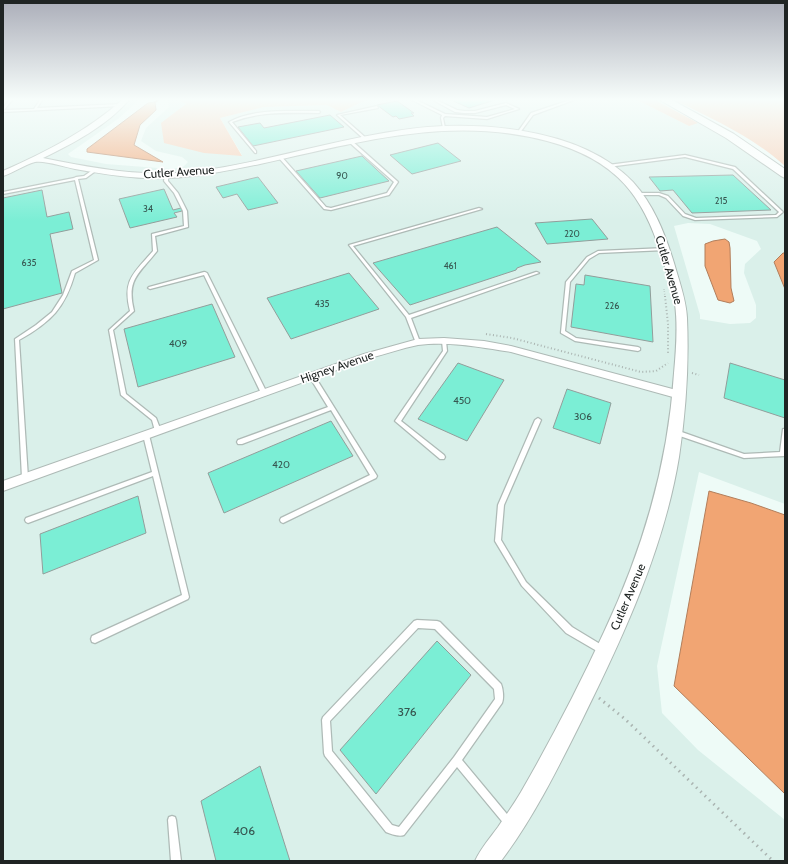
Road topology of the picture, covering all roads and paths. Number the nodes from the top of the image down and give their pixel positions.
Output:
1 (68, 140) edge
2 (245, 140) edge
3 (359, 140) edge
4 (544, 140) edge
5 (736, 140) edge
6 (351, 142) junction
7 (255, 152) dead end
8 (280, 157) junction
9 (36, 158) junction
10 (608, 166) junction
11 (95, 170) junction
12 (3, 174) edge
13 (785, 174) edge
14 (166, 176) junction
15 (76, 178) junction
16 (3, 193) edge
17 (639, 194) junction
18 (480, 209) dead end
19 (665, 249) junction
20 (537, 273) dead end
21 (150, 288) dead end
22 (408, 317) junction
23 (444, 341) junction
24 (418, 342) junction
25 (638, 350) dead end
26 (312, 376) junction
27 (264, 393) junction
28 (680, 395) junction
29 (332, 408) junction
30 (538, 420) dead end
31 (158, 431) junction
32 (785, 431) edge
33 (676, 432) junction
34 (146, 435) junction
35 (240, 442) dead end
36 (442, 457) dead end
37 (155, 472) junction
38 (25, 478) junction
39 (3, 486) edge
40 (28, 520) dead end
41 (283, 520) dead end
42 (95, 639) dead end
43 (604, 651) junction
44 (588, 688) junction
45 (457, 760) junction
46 (172, 820) dead end
47 (512, 827) junction
48 (176, 861) edge
49 (487, 861) edge
50 (773, 861) edge

1 - 9 street
2 - 7 lane
3 - 6 street, Cutler Avenue
4 - 10 street, Cutler Avenue
5 - 13 highway
6 - 8 street, Cutler Avenue
6 - 8 lane
8 - 14 street, Cutler Avenue
9 - 11 street, Cutler Avenue
9 - 12 street
10 - 17 street, Cutler Avenue
10 - 17 lane
11 - 14 street, Cutler Avenue
11 - 15 lane
14 - 31 lane
15 - 16 lane
15 - 38 lane
17 - 19 street, Cutler Avenue
18 - 22 lane
19 - 25 lane
19 - 28 street, Cutler Avenue
20 - 22 lane
21 - 27 lane
22 - 24 lane
23 - 24 street, Higney Avenue
23 - 28 street, Higney Avenue
23 - 36 lane
24 - 26 street, Higney Avenue
26 - 27 street, Higney Avenue
26 - 29 lane
27 - 31 street, Higney Avenue
28 - 33 street, Cutler Avenue
29 - 35 lane
29 - 41 lane
30 - 43 lane
31 - 34 street, Higney Avenue
32 - 33 lane
33 - 43 street, Cutler Avenue
34 - 37 lane
34 - 38 street, Higney Avenue
37 - 40 lane
37 - 42 lane
38 - 39 street, Higney Avenue
43 - 44 street, Cutler Avenue
44 - 47 street, Cutler Avenue
44 - 50 path
45 - 45 lane
45 - 47 lane
46 - 48 lane
47 - 49 street, Cutler Avenue

